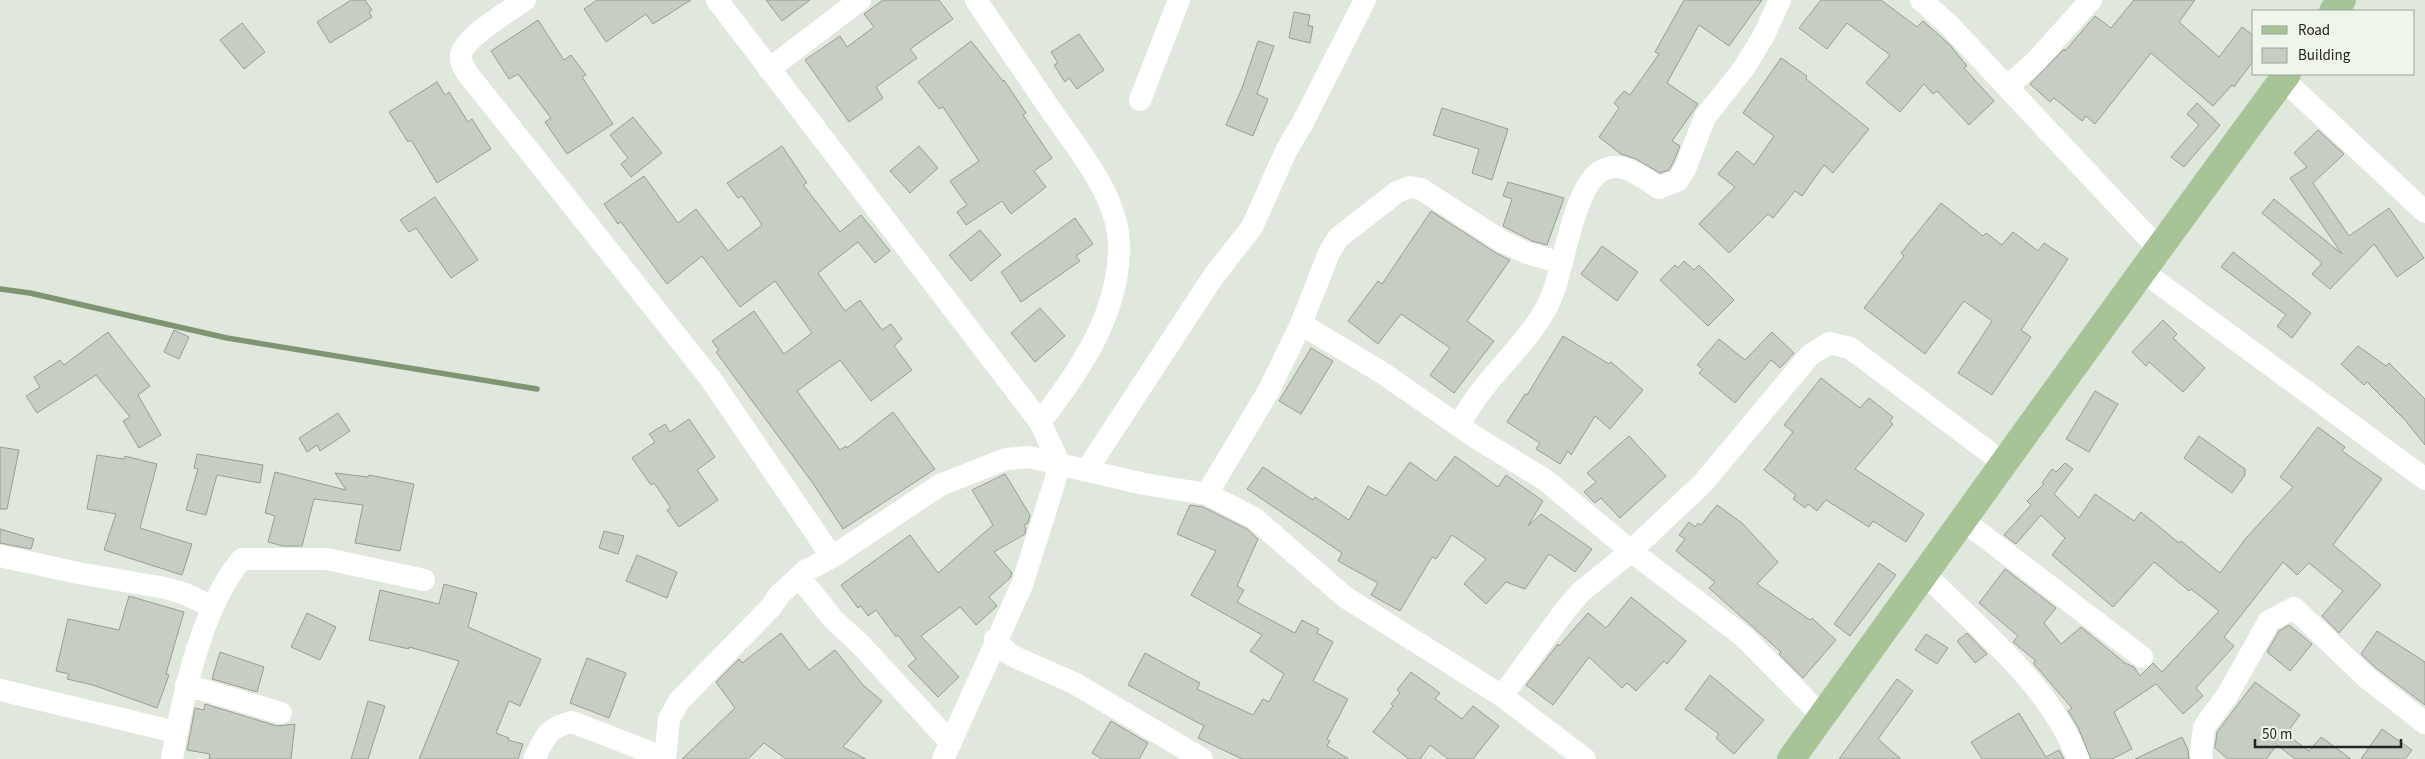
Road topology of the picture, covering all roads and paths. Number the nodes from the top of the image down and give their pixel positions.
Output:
1 (525, 0) edge
2 (717, 0) edge
3 (860, 0) edge
4 (976, 0) edge
5 (1179, 0) edge
6 (1365, 0) edge
7 (1780, 0) edge
8 (1921, 0) edge
9 (2091, 0) edge
10 (2342, 0) edge
11 (2334, 10) edge
12 (768, 70) junction
13 (2285, 77) edge
14 (2007, 87) junction
15 (1140, 100) dead end
16 (2425, 212) edge
17 (2158, 248) junction
18 (1562, 263) junction
19 (2141, 270) junction
20 (1301, 324) junction
21 (1040, 422) junction
22 (1459, 425) junction
23 (1059, 463) junction
24 (2005, 464) junction
25 (1086, 471) junction
26 (2425, 479) edge
27 (1207, 494) junction
28 (1964, 521) junction
29 (1631, 551) junction
30 (0, 556) edge
31 (832, 557) junction
32 (1925, 574) junction
33 (800, 578) junction
34 (424, 580) dead end
35 (213, 607) junction
36 (995, 639) junction
37 (2142, 657) dead end
38 (186, 685) junction
39 (0, 690) edge
40 (1502, 696) junction
41 (281, 713) dead end
42 (1822, 716) junction
43 (2425, 723) edge
44 (176, 732) junction
45 (952, 752) edge
46 (665, 758) edge
47 (172, 759) edge
48 (534, 759) edge
49 (1202, 759) edge
50 (1585, 759) edge
51 (1791, 759) edge
52 (2078, 759) edge
53 (2202, 759) edge

1 - 31 street
2 - 12 street
3 - 12 street
4 - 21 street
5 - 15 street
6 - 25 street
7 - 18 street
8 - 14 street
9 - 14 street
10 - 11 main road
12 - 21 street
13 - 16 street
13 - 17 main road
14 - 17 street
17 - 19 main road
18 - 20 street
18 - 22 street
19 - 24 main road
19 - 26 street
20 - 22 street
20 - 27 street
21 - 23 street
22 - 29 street
23 - 25 street
23 - 31 street
23 - 36 street
24 - 28 main road
24 - 29 street
25 - 27 street
27 - 40 street
28 - 32 main road
28 - 37 street
29 - 40 street
29 - 42 street
30 - 35 street
31 - 33 street
32 - 42 main road
32 - 52 street
33 - 45 street
33 - 46 street
34 - 35 street
35 - 38 street
36 - 45 street
36 - 49 street
38 - 41 street
38 - 44 street
39 - 44 street
40 - 50 street
42 - 51 main road
43 - 53 street
44 - 47 street
46 - 48 street

